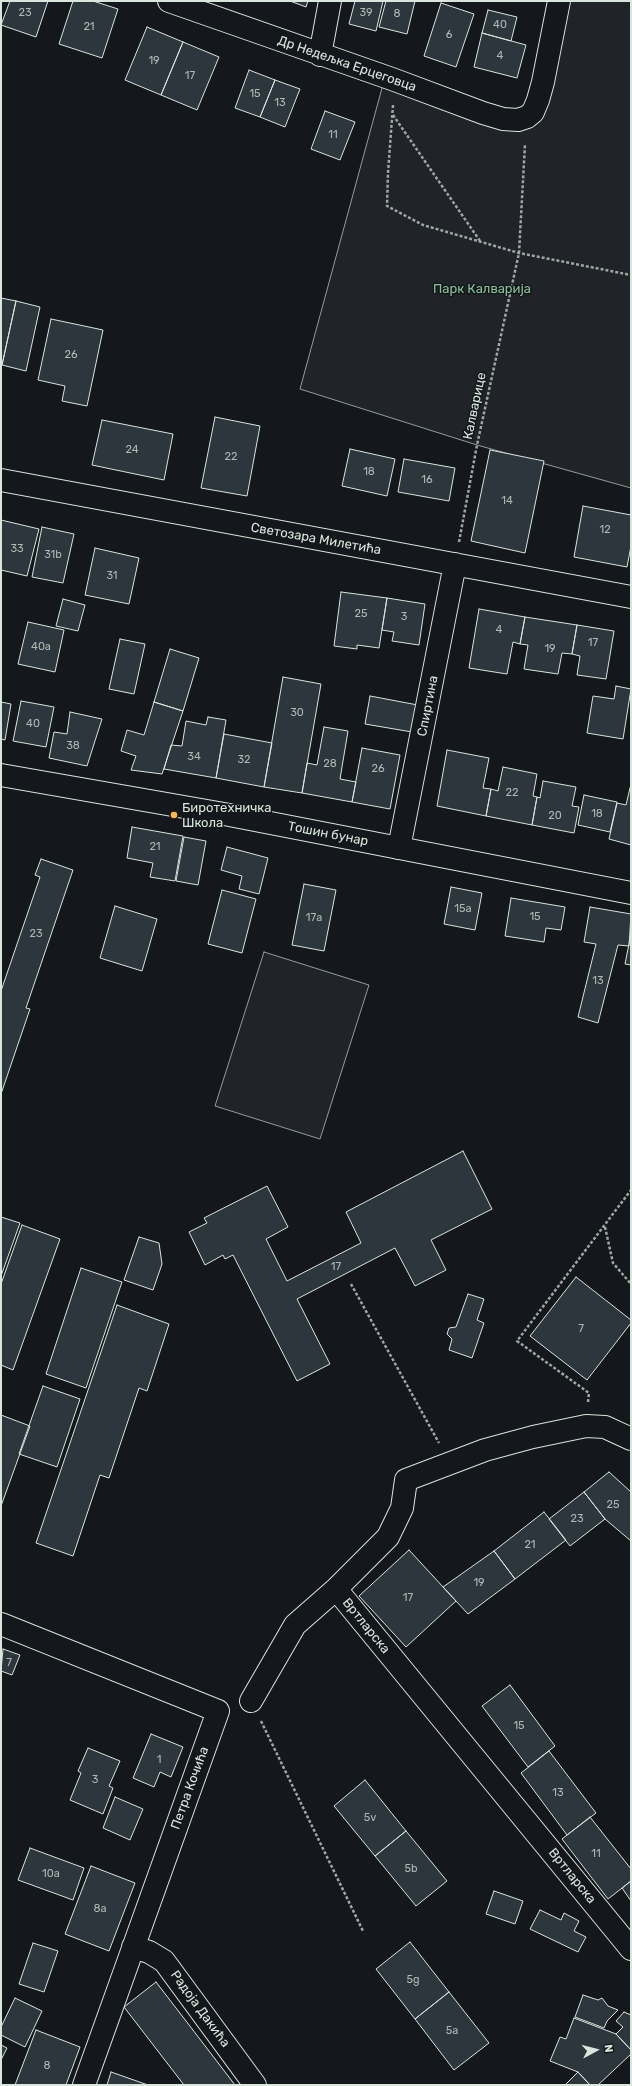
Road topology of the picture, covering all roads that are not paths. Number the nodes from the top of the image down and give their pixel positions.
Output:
1 (169, 1) edge
2 (330, 1) edge
3 (559, 1) edge
4 (320, 55) junction
5 (1, 480) edge
6 (455, 564) junction
7 (631, 597) edge
8 (1, 775) edge
9 (399, 848) junction
10 (631, 893) edge
11 (631, 1439) edge
12 (336, 1589) junction
13 (1, 1624) edge
14 (251, 1701) road end
15 (133, 1947) junction
16 (631, 1949) edge
17 (84, 2085) edge
18 (255, 2085) edge

1 - 4 street, Др Недељка Ерцеговца
2 - 4 street
3 - 4 street, Др Недељка Ерцеговца
5 - 6 street, Светозара Милетића
6 - 7 street, Светозара Милетића
6 - 9 street, Спиртина
8 - 9 street, Тошин бунар
9 - 10 street, Тошин бунар
11 - 12 street, Вртларска
12 - 14 street
12 - 16 street, Вртларска
13 - 15 street, Петра Кочића
15 - 17 street, Петра Кочића
15 - 18 street, Радоја Дакића

